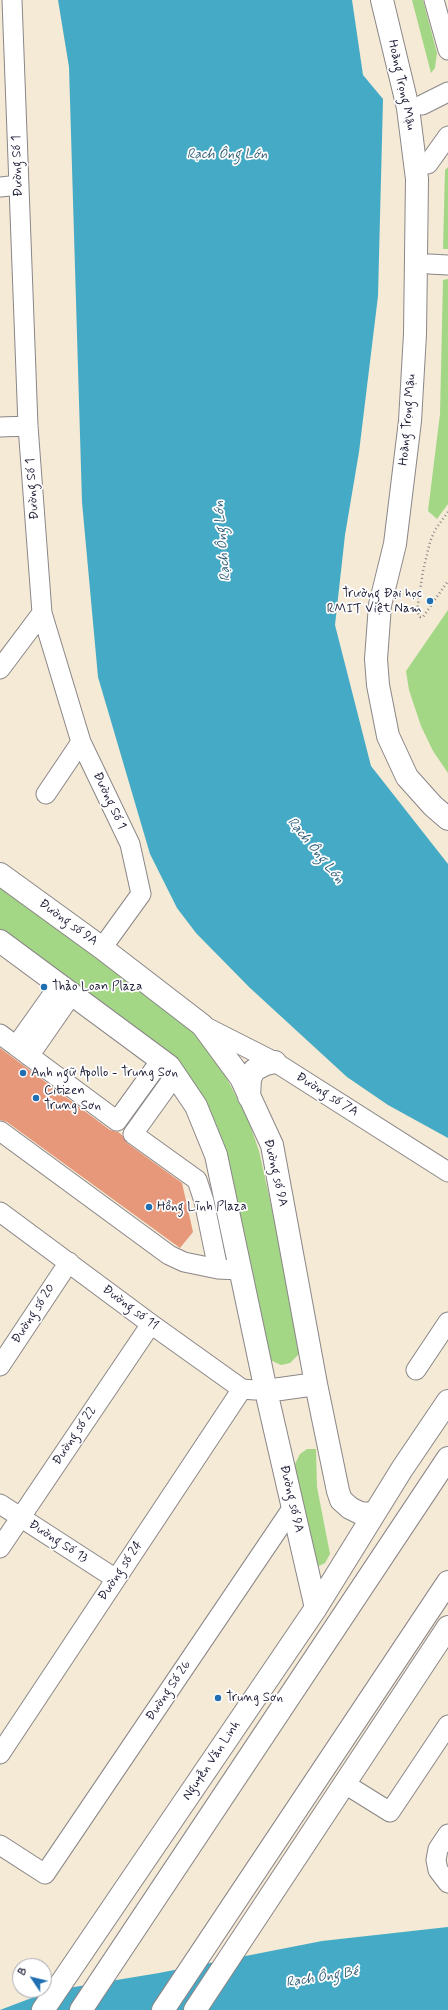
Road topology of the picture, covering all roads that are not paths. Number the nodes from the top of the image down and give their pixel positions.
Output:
1 (12, 0) edge
2 (382, 0) edge
3 (398, 0) edge
4 (434, 0) edge
5 (448, 50) edge
6 (448, 92) edge
7 (415, 106) junction
8 (448, 136) edge
9 (428, 164) junction
10 (19, 186) junction
11 (0, 187) edge
12 (438, 265) edge
13 (28, 426) junction
14 (0, 427) edge
15 (42, 613) junction
16 (0, 669) edge
17 (81, 742) junction
18 (46, 794) dead end
19 (448, 801) edge
20 (448, 819) edge
21 (0, 874) edge
22 (0, 942) edge
23 (102, 948) junction
24 (66, 989) junction
25 (202, 1024) junction
26 (0, 1034) edge
27 (22, 1051) junction
28 (275, 1062) junction
29 (168, 1067) junction
30 (249, 1097) junction
31 (0, 1131) edge
32 (448, 1172) edge
33 (215, 1198) junction
34 (0, 1212) edge
35 (69, 1262) junction
36 (218, 1269) junction
37 (240, 1270) junction
38 (448, 1322) edge
39 (151, 1324) junction
40 (0, 1366) edge
41 (416, 1370) dead end
42 (316, 1384) junction
43 (242, 1389) junction
44 (266, 1391) junction
45 (448, 1401) edge
46 (448, 1458) edge
47 (0, 1504) edge
48 (293, 1507) junction
49 (376, 1511) junction
50 (20, 1518) junction
51 (0, 1548) edge
52 (116, 1579) junction
53 (448, 1582) edge
54 (316, 1608) junction
55 (445, 1639) edge
56 (448, 1725) edge
57 (0, 1754) edge
58 (345, 1784) junction
59 (448, 1834) edge
60 (0, 1844) edge
61 (448, 1883) edge
62 (43, 2010) edge
63 (81, 2010) edge
64 (163, 2010) edge
65 (195, 2010) edge

1 - 10 street, Đường Số 1
2 - 7 main road, Hoàng Trọng Mậu
3 - 7 main road, Hoàng Trọng Mậu
4 - 5 street
6 - 7 street
7 - 9 main road, Hoàng Trọng Mậu
7 - 20 main road, Hoàng Trọng Mậu
8 - 9 street
9 - 12 main road, Hoàng Trọng Mậu
10 - 11 street
10 - 13 street, Đường Số 1
12 - 19 main road, Hoàng Trọng Mậu
13 - 14 street
13 - 15 street, Đường Số 1
15 - 16 street
15 - 17 street, Đường Số 1
17 - 18 street
17 - 23 street, Đường Số 1
21 - 23 main road, Đường số 9A
22 - 24 main road, Đường số 9A
23 - 25 main road, Đường số 9A
24 - 27 street
24 - 29 main road, Đường số 9A
25 - 28 street, Đường số 7A
25 - 30 main road, Đường số 9A
26 - 27 street
27 - 29 street
28 - 30 main road
28 - 32 street, Đường số 7A
29 - 33 main road, Đường số 9A
29 - 33 street
30 - 42 main road, Đường số 9A
31 - 36 street
33 - 36 street
33 - 37 main road, Đường số 9A
34 - 35 street, Đường số 11
35 - 39 street, Đường số 11
35 - 40 street, Đường số 20
36 - 37 street
37 - 44 main road, Đường số 9A
38 - 41 street
39 - 43 street, Đường số 11
39 - 50 street, Đường số 22
42 - 44 main road
42 - 49 main road, Đường số 9A
43 - 44 street
43 - 52 street, Đường số 24
44 - 48 main road, Đường số 9A
45 - 49 main road, Nguyễn Văn Linh
46 - 63 main road
47 - 50 street, Đường Số 13
48 - 54 main road, Đường số 9A
48 - 60 street, Đường Số 26
49 - 54 main road, Nguyễn Văn Linh
50 - 51 street, Đường số 22
50 - 52 street, Đường Số 13
52 - 57 street, Đường số 24
53 - 64 main road
54 - 62 main road, Nguyễn Văn Linh
55 - 58 main road
56 - 58 street
58 - 65 main road
59 - 61 street

